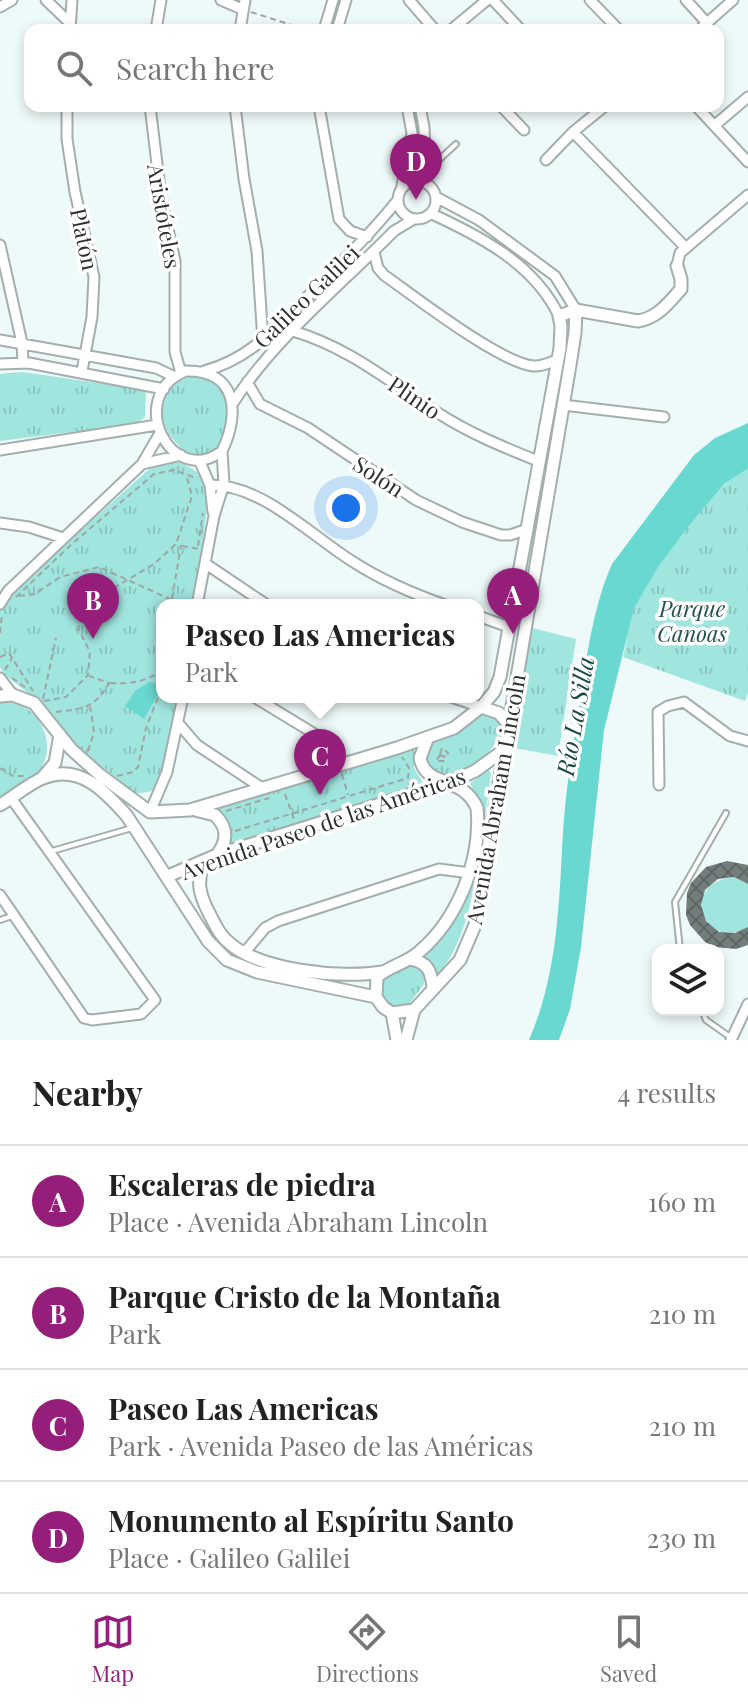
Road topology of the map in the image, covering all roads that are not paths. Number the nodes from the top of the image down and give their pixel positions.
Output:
1 (46, 0) edge
2 (72, 0) edge
3 (161, 0) edge
4 (222, 0) edge
5 (333, 0) edge
6 (346, 0) edge
7 (409, 0) edge
8 (490, 0) edge
9 (590, 0) edge
10 (686, 0) edge
11 (733, 0) edge
12 (243, 5) edge
13 (67, 24) edge
14 (70, 24) edge
15 (157, 24) edge
16 (326, 24) edge
17 (339, 24) edge
18 (430, 24) edge
19 (459, 24) edge
20 (515, 24) edge
21 (613, 24) edge
22 (702, 24) edge
23 (705, 24) edge
24 (748, 97) edge
25 (67, 112) edge
26 (151, 112) edge
27 (236, 112) edge
28 (320, 112) edge
29 (408, 112) edge
30 (422, 112) edge
31 (507, 112) edge
32 (595, 112) edge
33 (702, 112) edge
34 (715, 125) junction
35 (524, 130) dead end
36 (573, 132) junction
37 (456, 144) dead end
38 (546, 160) dead end
39 (748, 162) edge
40 (426, 171) junction
41 (426, 183) junction
42 (402, 186) junction
43 (748, 195) edge
44 (436, 197) junction
45 (397, 201) junction
46 (432, 214) junction
47 (414, 219) junction
48 (367, 237) junction
49 (0, 245) edge
50 (686, 248) junction
51 (374, 252) junction
52 (677, 266) joint
53 (576, 310) junction
54 (559, 316) junction
55 (293, 331) junction
56 (0, 340) edge
57 (263, 341) junction
58 (22, 343) junction
59 (85, 357) junction
60 (557, 360) junction
61 (23, 363) junction
62 (0, 364) edge
63 (82, 371) junction
64 (202, 372) junction
65 (178, 375) junction
66 (247, 382) junction
67 (164, 389) junction
68 (233, 403) junction
69 (563, 405) junction
70 (664, 417) dead end
71 (158, 429) junction
72 (0, 450) edge
73 (222, 451) junction
74 (181, 455) junction
75 (538, 461) junction
76 (200, 462) junction
77 (142, 464) junction
78 (224, 484) junction
79 (206, 486) junction
80 (208, 515) junction
81 (0, 523) edge
82 (528, 529) junction
83 (63, 538) junction
84 (206, 564) junction
85 (198, 599) edge
86 (258, 599) edge
87 (428, 599) edge
88 (4, 605) edge
89 (484, 618) edge
90 (509, 627) junction
91 (1, 676) edge
92 (13, 695) junction
93 (0, 696) edge
94 (182, 703) edge
95 (264, 703) edge
96 (469, 703) edge
97 (481, 707) junction
98 (178, 723) junction
99 (509, 725) junction
100 (60, 735) junction
101 (428, 737) junction
102 (748, 741) edge
103 (504, 750) junction
104 (336, 765) junction
105 (42, 778) junction
106 (451, 782) junction
107 (659, 785) dead end
108 (262, 788) junction
109 (11, 798) junction
110 (0, 805) edge
111 (190, 810) junction
112 (150, 812) junction
113 (726, 813) dead end
114 (135, 828) junction
115 (50, 852) junction
116 (217, 855) junction
117 (205, 860) junction
118 (470, 873) junction
119 (168, 876) junction
120 (0, 895) edge
121 (15, 915) junction
122 (0, 920) edge
123 (679, 944) edge
124 (245, 952) junction
125 (410, 959) junction
126 (383, 972) junction
127 (433, 987) junction
128 (376, 997) junction
129 (748, 1004) edge
130 (414, 1010) junction
131 (392, 1013) junction
132 (704, 1016) edge
133 (731, 1039) edge
134 (397, 1040) edge
135 (406, 1040) edge

1 - 13 street
2 - 14 street
3 - 15 street
4 - 12 street
5 - 16 street
6 - 17 street
7 - 18 street
8 - 19 street
8 - 20 street
9 - 21 street
10 - 22 street
11 - 23 street
24 - 34 street
25 - 59 street, Platón
26 - 65 street, Aristóteles
27 - 57 street
28 - 48 street
29 - 42 street
30 - 40 street
31 - 35 street
32 - 36 street
33 - 34 street
34 - 39 street
36 - 38 street
36 - 50 street
37 - 40 lane
40 - 41 street
41 - 42 street
41 - 44 street
42 - 45 street
43 - 50 street
44 - 46 street
44 - 53 street
45 - 47 street
45 - 48 street, Galileo Galilei
46 - 47 street
46 - 54 street
47 - 51 street, Galileo Galilei
48 - 57 street, Galileo Galilei
49 - 58 street
50 - 52 street
51 - 55 street, Galileo Galilei
51 - 60 street
52 - 53 street
53 - 54 street
53 - 69 street, Avenida Abraham Lincoln
54 - 60 street, Avenida Abraham Lincoln
55 - 66 street, Galileo Galilei
55 - 75 street, Plinio
56 - 58 street
57 - 64 street, Galileo Galilei
58 - 59 street
58 - 61 street
59 - 63 street, Platón
59 - 65 street
60 - 75 street, Avenida Abraham Lincoln
61 - 62 street
61 - 63 street
63 - 67 street
64 - 65 street
64 - 68 street
65 - 67 street
66 - 68 street, Galileo Galilei
66 - 82 street, Solón
67 - 71 street
68 - 73 street
69 - 70 street
69 - 99 street, Avenida Abraham Lincoln
71 - 72 street
71 - 74 street
71 - 77 street
73 - 76 street
73 - 78 street
74 - 76 street
74 - 77 street
75 - 82 street, Avenida Abraham Lincoln
76 - 79 street
77 - 83 street
78 - 79 street
78 - 80 street
78 - 87 street
79 - 80 street
80 - 84 street
81 - 83 street
82 - 90 street, Avenida Abraham Lincoln
83 - 88 street
84 - 85 street
84 - 86 street
89 - 90 street
90 - 97 street, Avenida Abraham Lincoln
91 - 92 street
92 - 93 street
92 - 100 street
94 - 98 street
95 - 104 street
96 - 97 street
97 - 99 street
97 - 101 street, Avenida Abraham Lincoln
98 - 108 street
98 - 112 street
99 - 103 street, Avenida Abraham Lincoln
100 - 105 street
100 - 112 street
101 - 104 street
101 - 106 street, Avenida Abraham Lincoln
102 - 107 street
103 - 106 street, Avenida Paseo de las Américas
103 - 127 street, Avenida Abraham Lincoln
104 - 108 street
105 - 109 street
105 - 114 street, Avenida Paseo de las Américas
106 - 116 street, Avenida Paseo de las Américas
106 - 118 street, Avenida Abraham Lincoln
108 - 111 street
109 - 110 street
109 - 115 street
111 - 112 street
111 - 116 street
112 - 114 street
113 - 123 lane
114 - 115 lane
114 - 119 street, Avenida Paseo de las Américas
115 - 121 street
116 - 117 street, Avenida Paseo de las Américas
117 - 119 street, Avenida Paseo de las Américas
117 - 124 street
118 - 124 street
118 - 125 street, Avenida Abraham Lincoln
119 - 128 street
120 - 121 street
121 - 122 lane
124 - 126 street
125 - 126 street, Avenida Abraham Lincoln
125 - 127 street
126 - 128 street
127 - 130 street, Avenida Abraham Lincoln
128 - 131 street
129 - 133 street
130 - 131 street
130 - 135 street
131 - 134 street
132 - 133 lane

